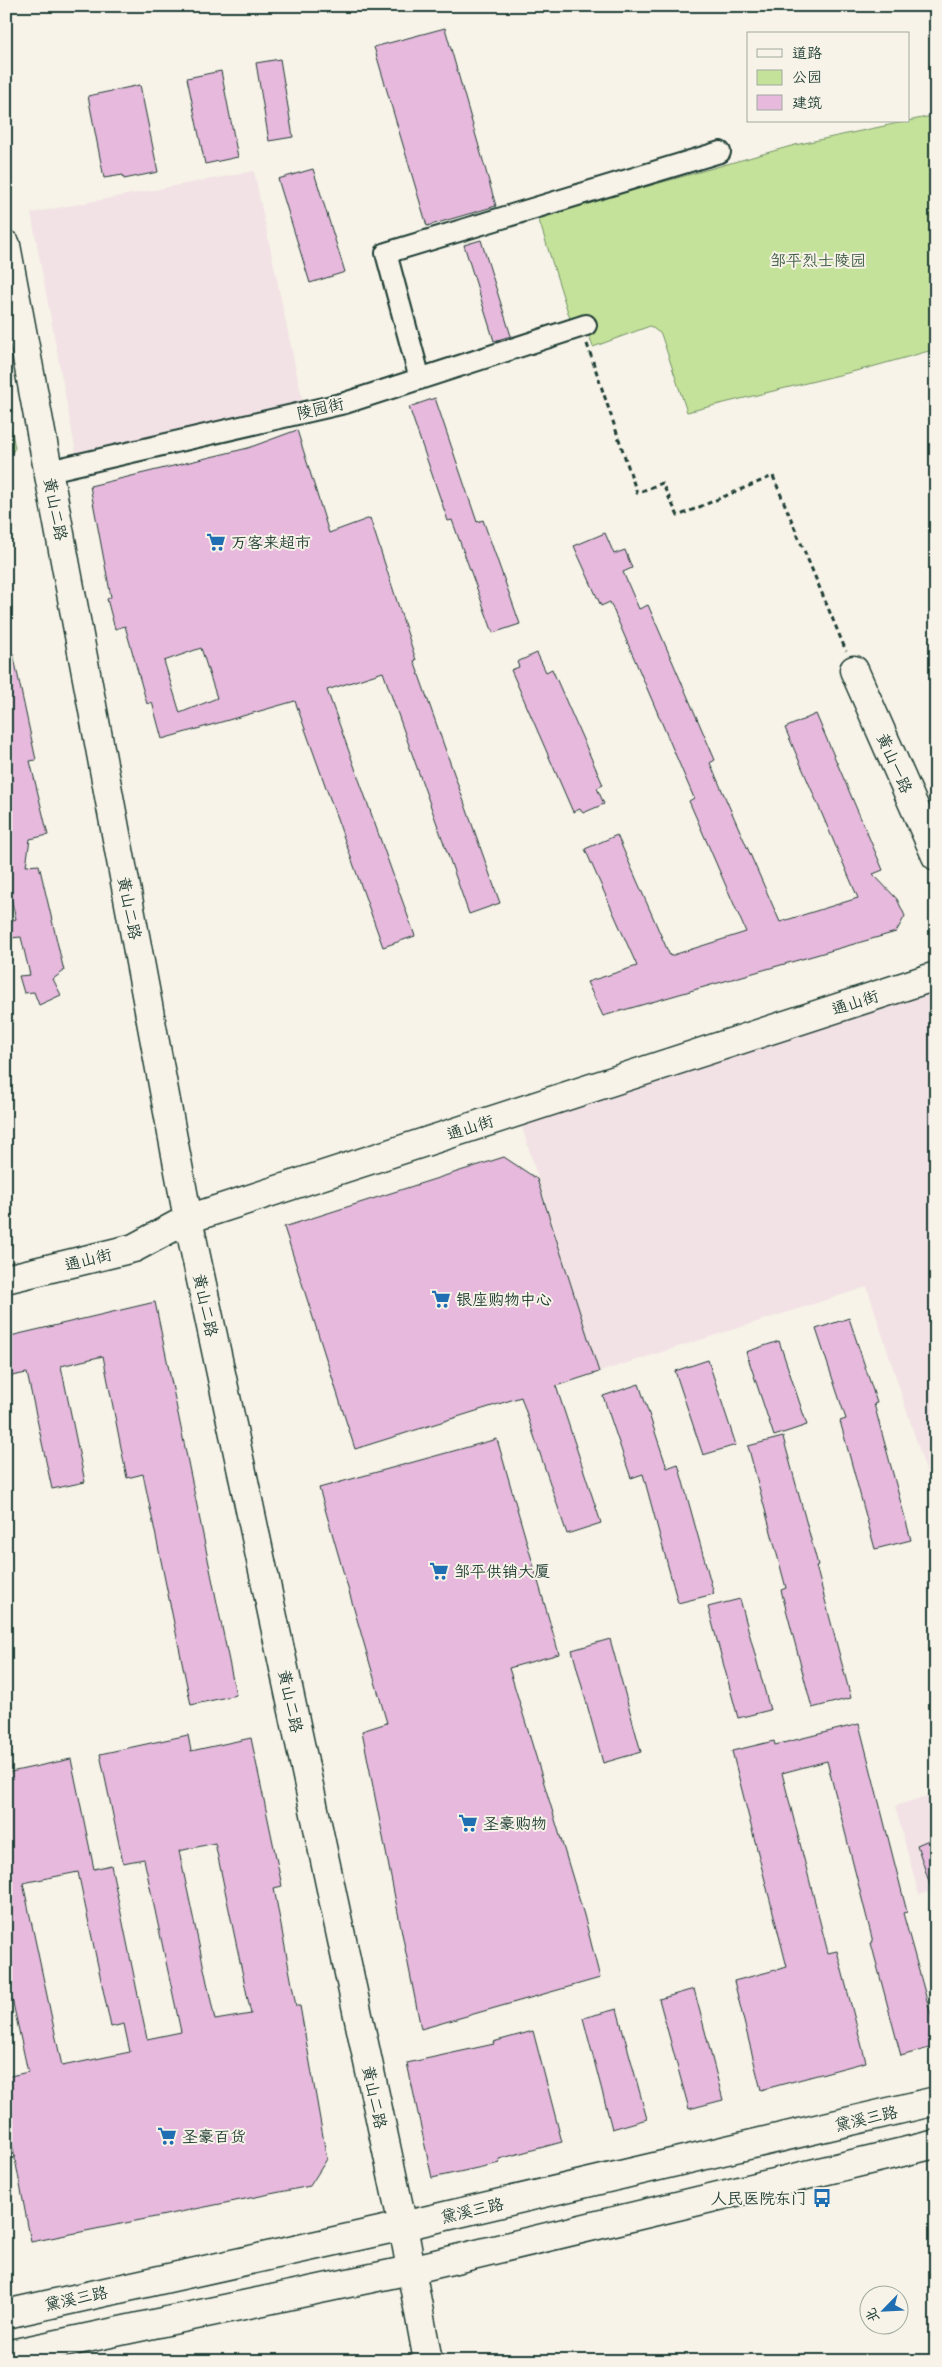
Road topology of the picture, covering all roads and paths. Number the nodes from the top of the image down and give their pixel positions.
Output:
1 (720, 152) dead end
2 (7, 251) edge
3 (584, 326) joint
4 (420, 379) junction
5 (49, 472) junction
6 (854, 670) joint
7 (936, 856) edge
8 (936, 976) edge
9 (188, 1219) junction
10 (6, 1279) edge
11 (936, 2101) edge
12 (936, 2144) edge
13 (403, 2226) junction
14 (410, 2270) junction
15 (6, 2314) edge
16 (6, 2355) edge
17 (428, 2361) edge

1 - 4 street
2 - 5 street, 黄山二路
3 - 4 street, 陵园街
3 - 6 path
4 - 5 street, 陵园街
5 - 9 street, 黄山二路
6 - 7 street, 黄山一路
8 - 9 street, 通山街
9 - 10 street, 通山街
9 - 13 street, 黄山二路
11 - 13 street, 黛溪三路
12 - 14 street
13 - 14 street, 黄山二路
13 - 15 street, 黛溪三路
14 - 16 street
14 - 17 street, 黄山二路

